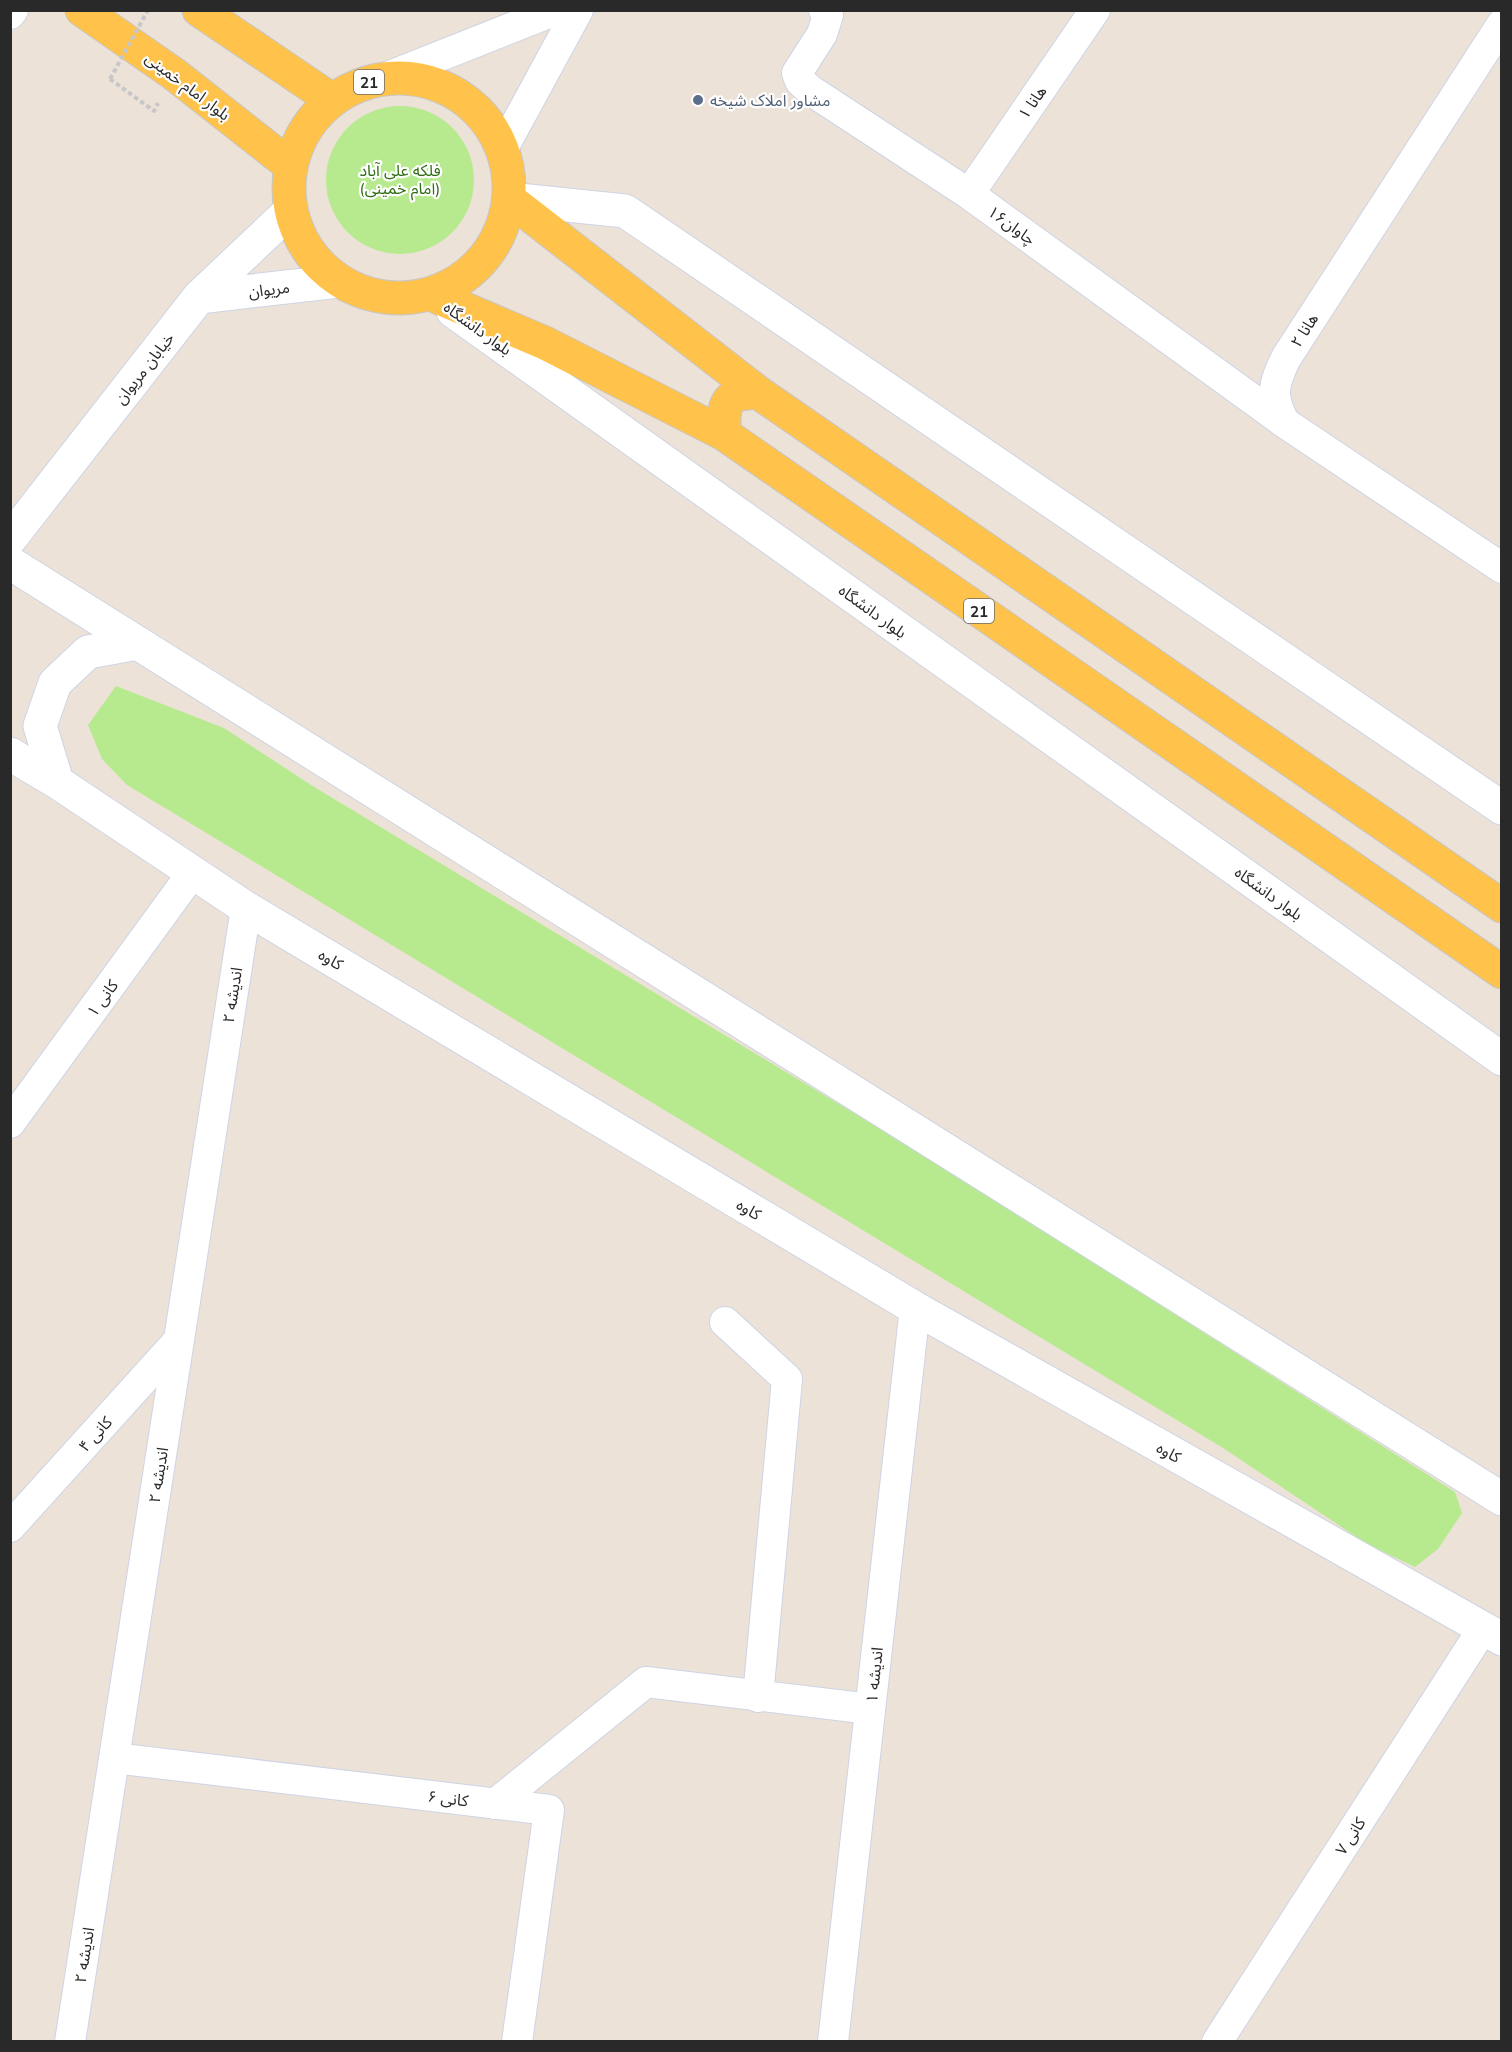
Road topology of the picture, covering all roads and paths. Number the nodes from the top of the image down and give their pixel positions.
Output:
1 (82, 10) edge
2 (147, 10) edge
3 (199, 10) edge
4 (556, 10) edge
5 (578, 10) edge
6 (824, 10) edge
7 (1095, 10) edge
8 (1502, 24) edge
9 (385, 78) junction
10 (332, 100) junction
11 (154, 111) dead end
12 (502, 148) junction
13 (291, 166) junction
14 (969, 194) junction
15 (509, 199) junction
16 (291, 210) junction
17 (339, 280) junction
18 (430, 294) junction
19 (199, 297) junction
20 (759, 393) junction
21 (1285, 423) junction
22 (724, 434) junction
23 (10, 539) edge
24 (10, 563) edge
25 (1502, 568) edge
26 (138, 644) junction
27 (10, 754) edge
28 (57, 782) junction
29 (1502, 808) edge
30 (193, 872) junction
31 (1502, 906) edge
32 (246, 908) junction
33 (1502, 972) edge
34 (1502, 1059) edge
35 (10, 1123) edge
36 (915, 1308) junction
37 (725, 1323) dead end
38 (179, 1340) junction
39 (1502, 1499) edge
40 (10, 1527) edge
41 (1492, 1635) edge
42 (758, 1697) junction
43 (870, 1709) junction
44 (114, 1758) junction
45 (495, 1804) junction
46 (70, 2042) edge
47 (518, 2042) edge
48 (834, 2042) edge
49 (1217, 2042) edge

1 - 13 main road, بلوار امام خمینی
2 - 11 path, bridge
3 - 10 main road, 21
4 - 9 street
5 - 12 street
6 - 14 street, چاوان۱۶
7 - 14 street, هانا ۱
8 - 21 street, هانا ۲
9 - 10 main road, 21
9 - 12 main road, 21
10 - 13 main road, 21
12 - 15 main road, 21
13 - 16 main road, 21
14 - 21 street, چاوان۱۶
15 - 18 main road, 21
15 - 20 main road
15 - 29 street
16 - 17 main road, 21
16 - 19 street, خیابان مریوان
17 - 18 main road, 21
17 - 19 street, مریوان
18 - 22 main road, بلوار دانشگاه / 21
18 - 34 street, بلوار دانشگاه
19 - 23 street, خیابان مریوان
20 - 22 main road
20 - 31 main road
21 - 25 street
22 - 33 main road, بلوار دانشگاه / 21
24 - 26 street
26 - 28 street
26 - 39 street
27 - 28 street, کاوه
28 - 30 street, کاوه
30 - 32 street, کاوه
30 - 35 street, کانی ۱
32 - 36 street, کاوه
32 - 38 street, اندیشه ۲
36 - 41 street, کاوه
36 - 43 street, اندیشه ۱
37 - 42 street
38 - 40 street, کانی ۴
38 - 44 street, اندیشه ۲
41 - 49 street, کانی ۷
42 - 43 street
42 - 45 street
43 - 48 street, اندیشه ۱
44 - 45 street, کانی ۶
44 - 46 street, اندیشه ۲
45 - 47 street, کانی ۶

